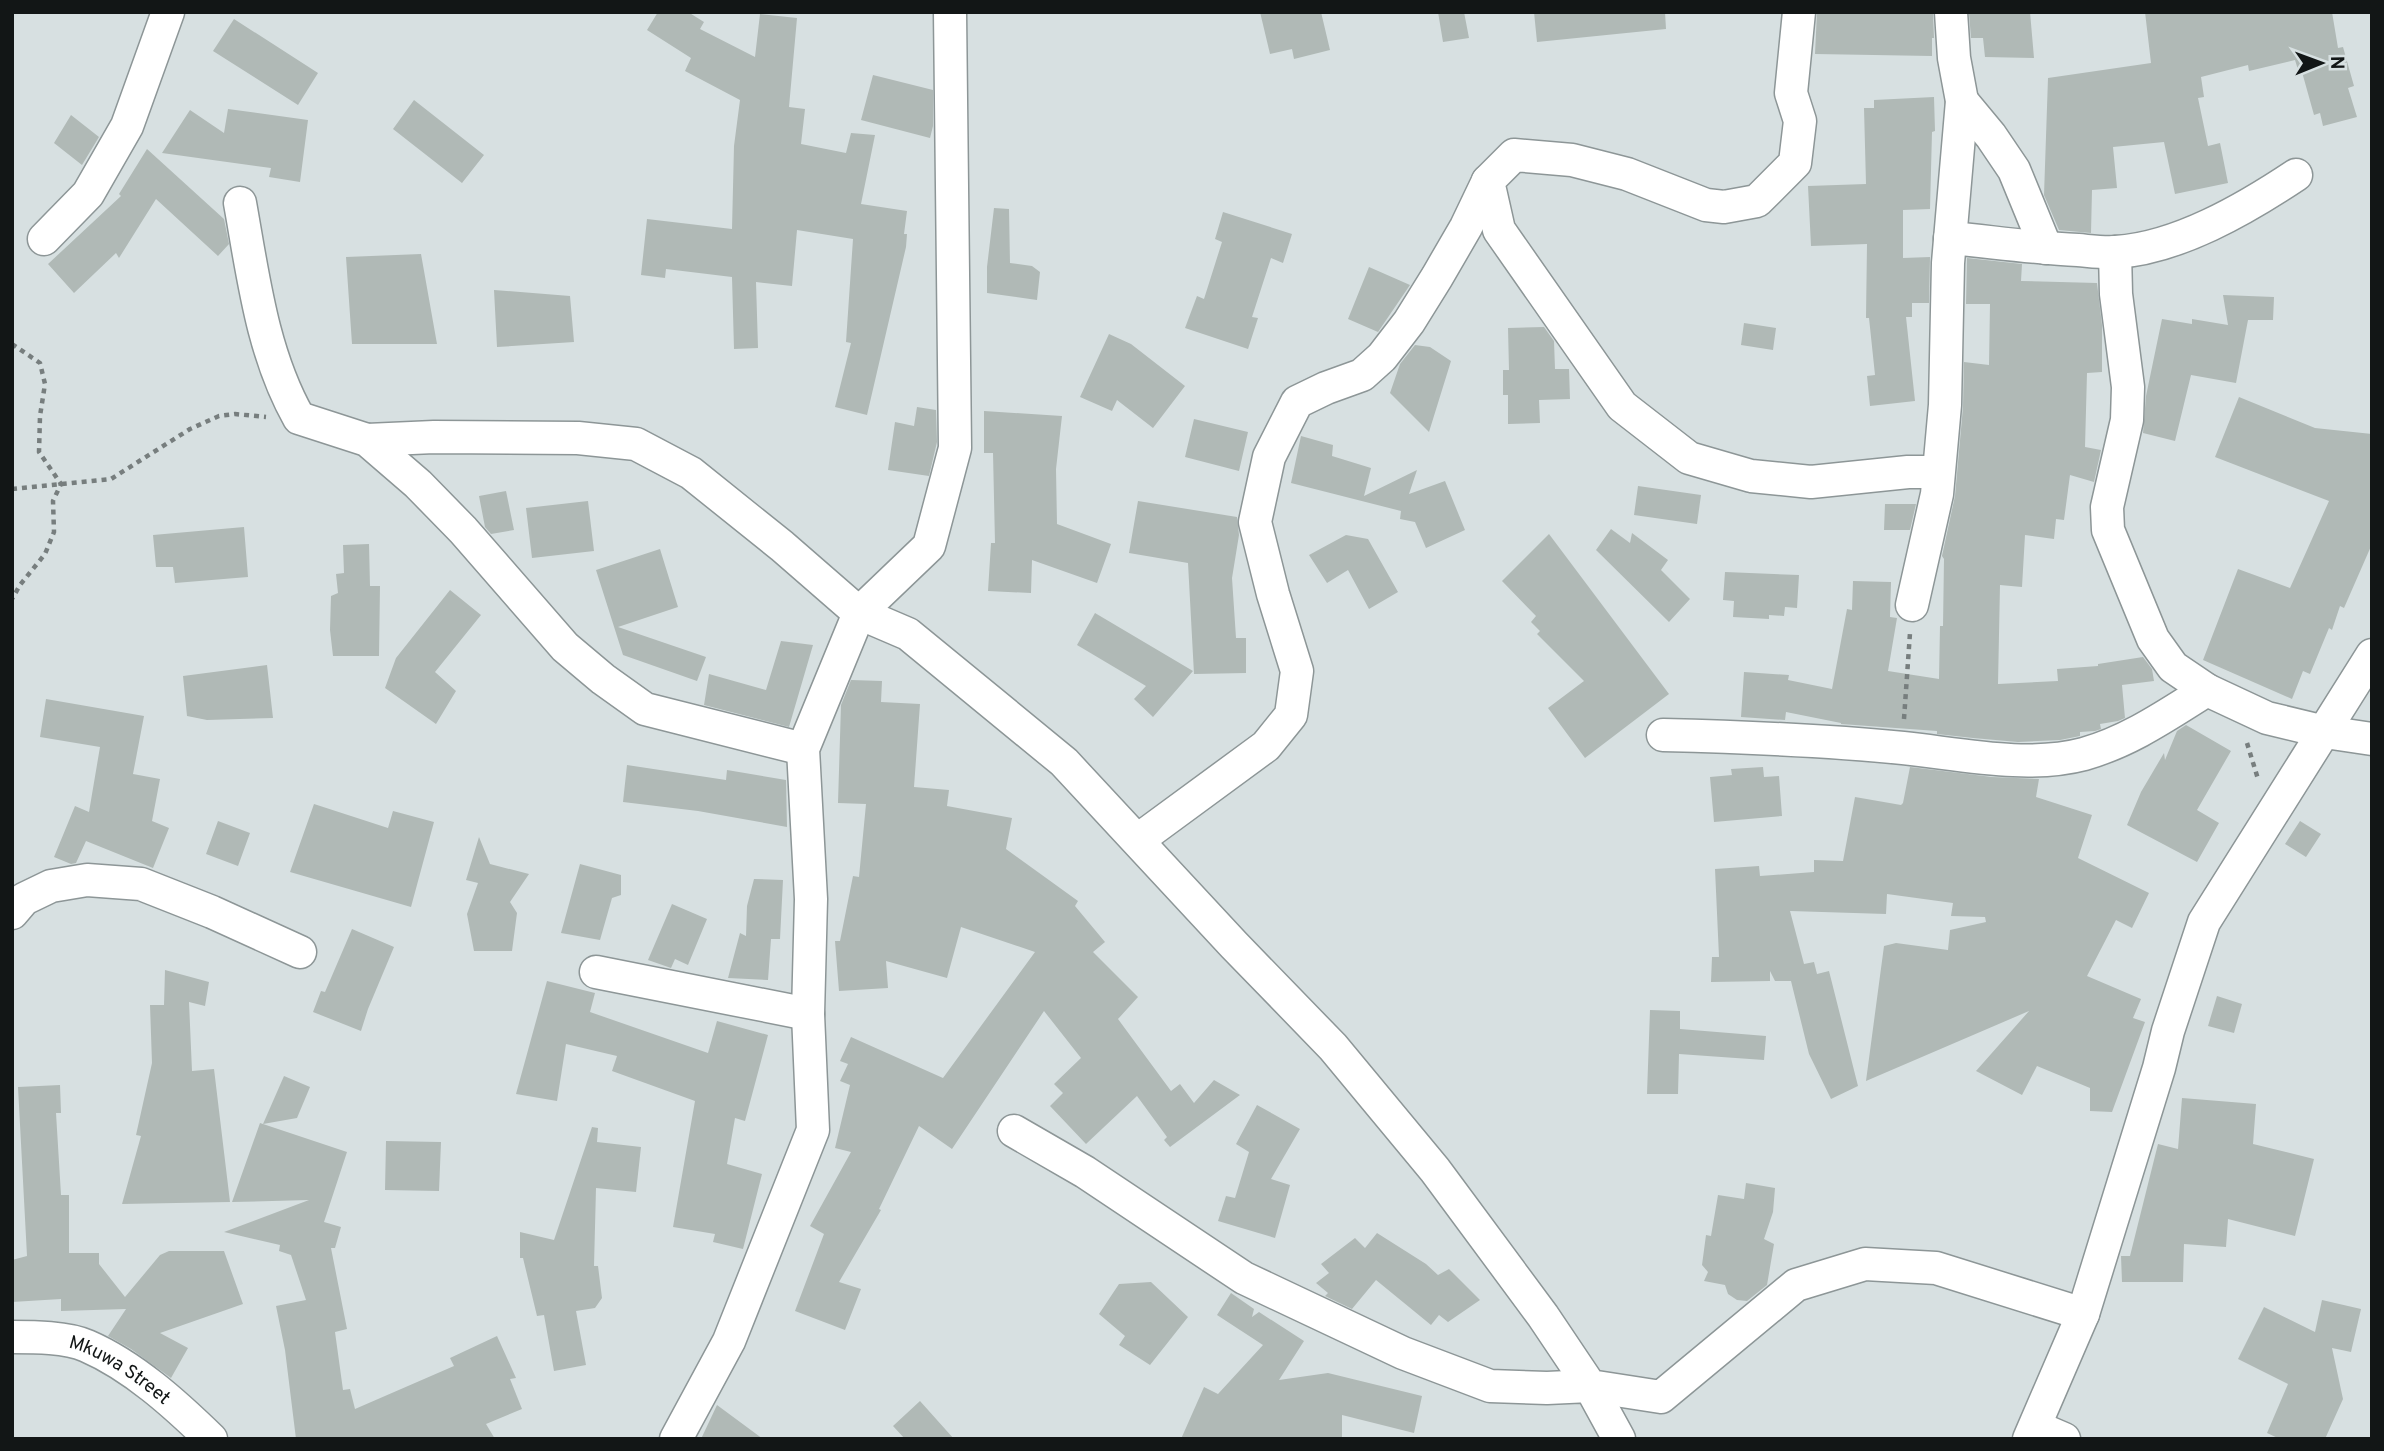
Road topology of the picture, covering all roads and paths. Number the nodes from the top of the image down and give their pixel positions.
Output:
1 (168, 12) edge
2 (950, 12) edge
3 (1799, 12) edge
4 (1951, 12) edge
5 (1962, 101) junction
6 (2296, 175) dead end
7 (1488, 181) junction
8 (240, 203) dead end
9 (1950, 237) junction
10 (44, 239) dead end
11 (2046, 248) junction
12 (2115, 252) junction
13 (12, 344) edge
14 (299, 418) junction
15 (367, 440) junction
16 (1938, 472) junction
17 (61, 484) junction
18 (12, 489) edge
19 (12, 599) edge
20 (1912, 605) joint
21 (859, 613) junction
22 (2372, 654) edge
23 (2207, 690) junction
24 (2325, 732) junction
25 (1663, 735) dead end
26 (2372, 739) edge
27 (2246, 740) dead end
28 (1902, 748) junction
29 (803, 749) junction
30 (2266, 821) junction
31 (1138, 840) junction
32 (12, 913) edge
33 (300, 952) dead end
34 (596, 972) dead end
35 (808, 1014) junction
36 (1014, 1131) dead end
37 (2083, 1314) junction
38 (12, 1338) edge
39 (1590, 1386) junction
40 (2032, 1433) edge
41 (211, 1439) edge
42 (676, 1439) edge
43 (1619, 1439) edge
44 (2064, 1439) edge

1 - 10 street
2 - 21 street
3 - 7 street
4 - 5 street
5 - 9 street
5 - 11 street
6 - 12 street
7 - 16 street
7 - 31 street
8 - 14 street
9 - 11 street
9 - 16 street
11 - 12 street
12 - 23 street
13 - 17 path
14 - 15 street
14 - 17 path
15 - 21 street
15 - 29 street
16 - 20 street
17 - 18 path
17 - 19 path
20 - 28 path
21 - 29 street
21 - 31 street
22 - 24 street
23 - 24 street
23 - 28 street
24 - 26 street
24 - 30 street
25 - 28 street
27 - 30 path
29 - 35 street
30 - 37 street
31 - 39 street
32 - 33 street
34 - 35 street
35 - 42 street
36 - 39 street
37 - 39 street
37 - 40 street
38 - 41 street, Mkuwa Street
39 - 43 street
40 - 44 street

